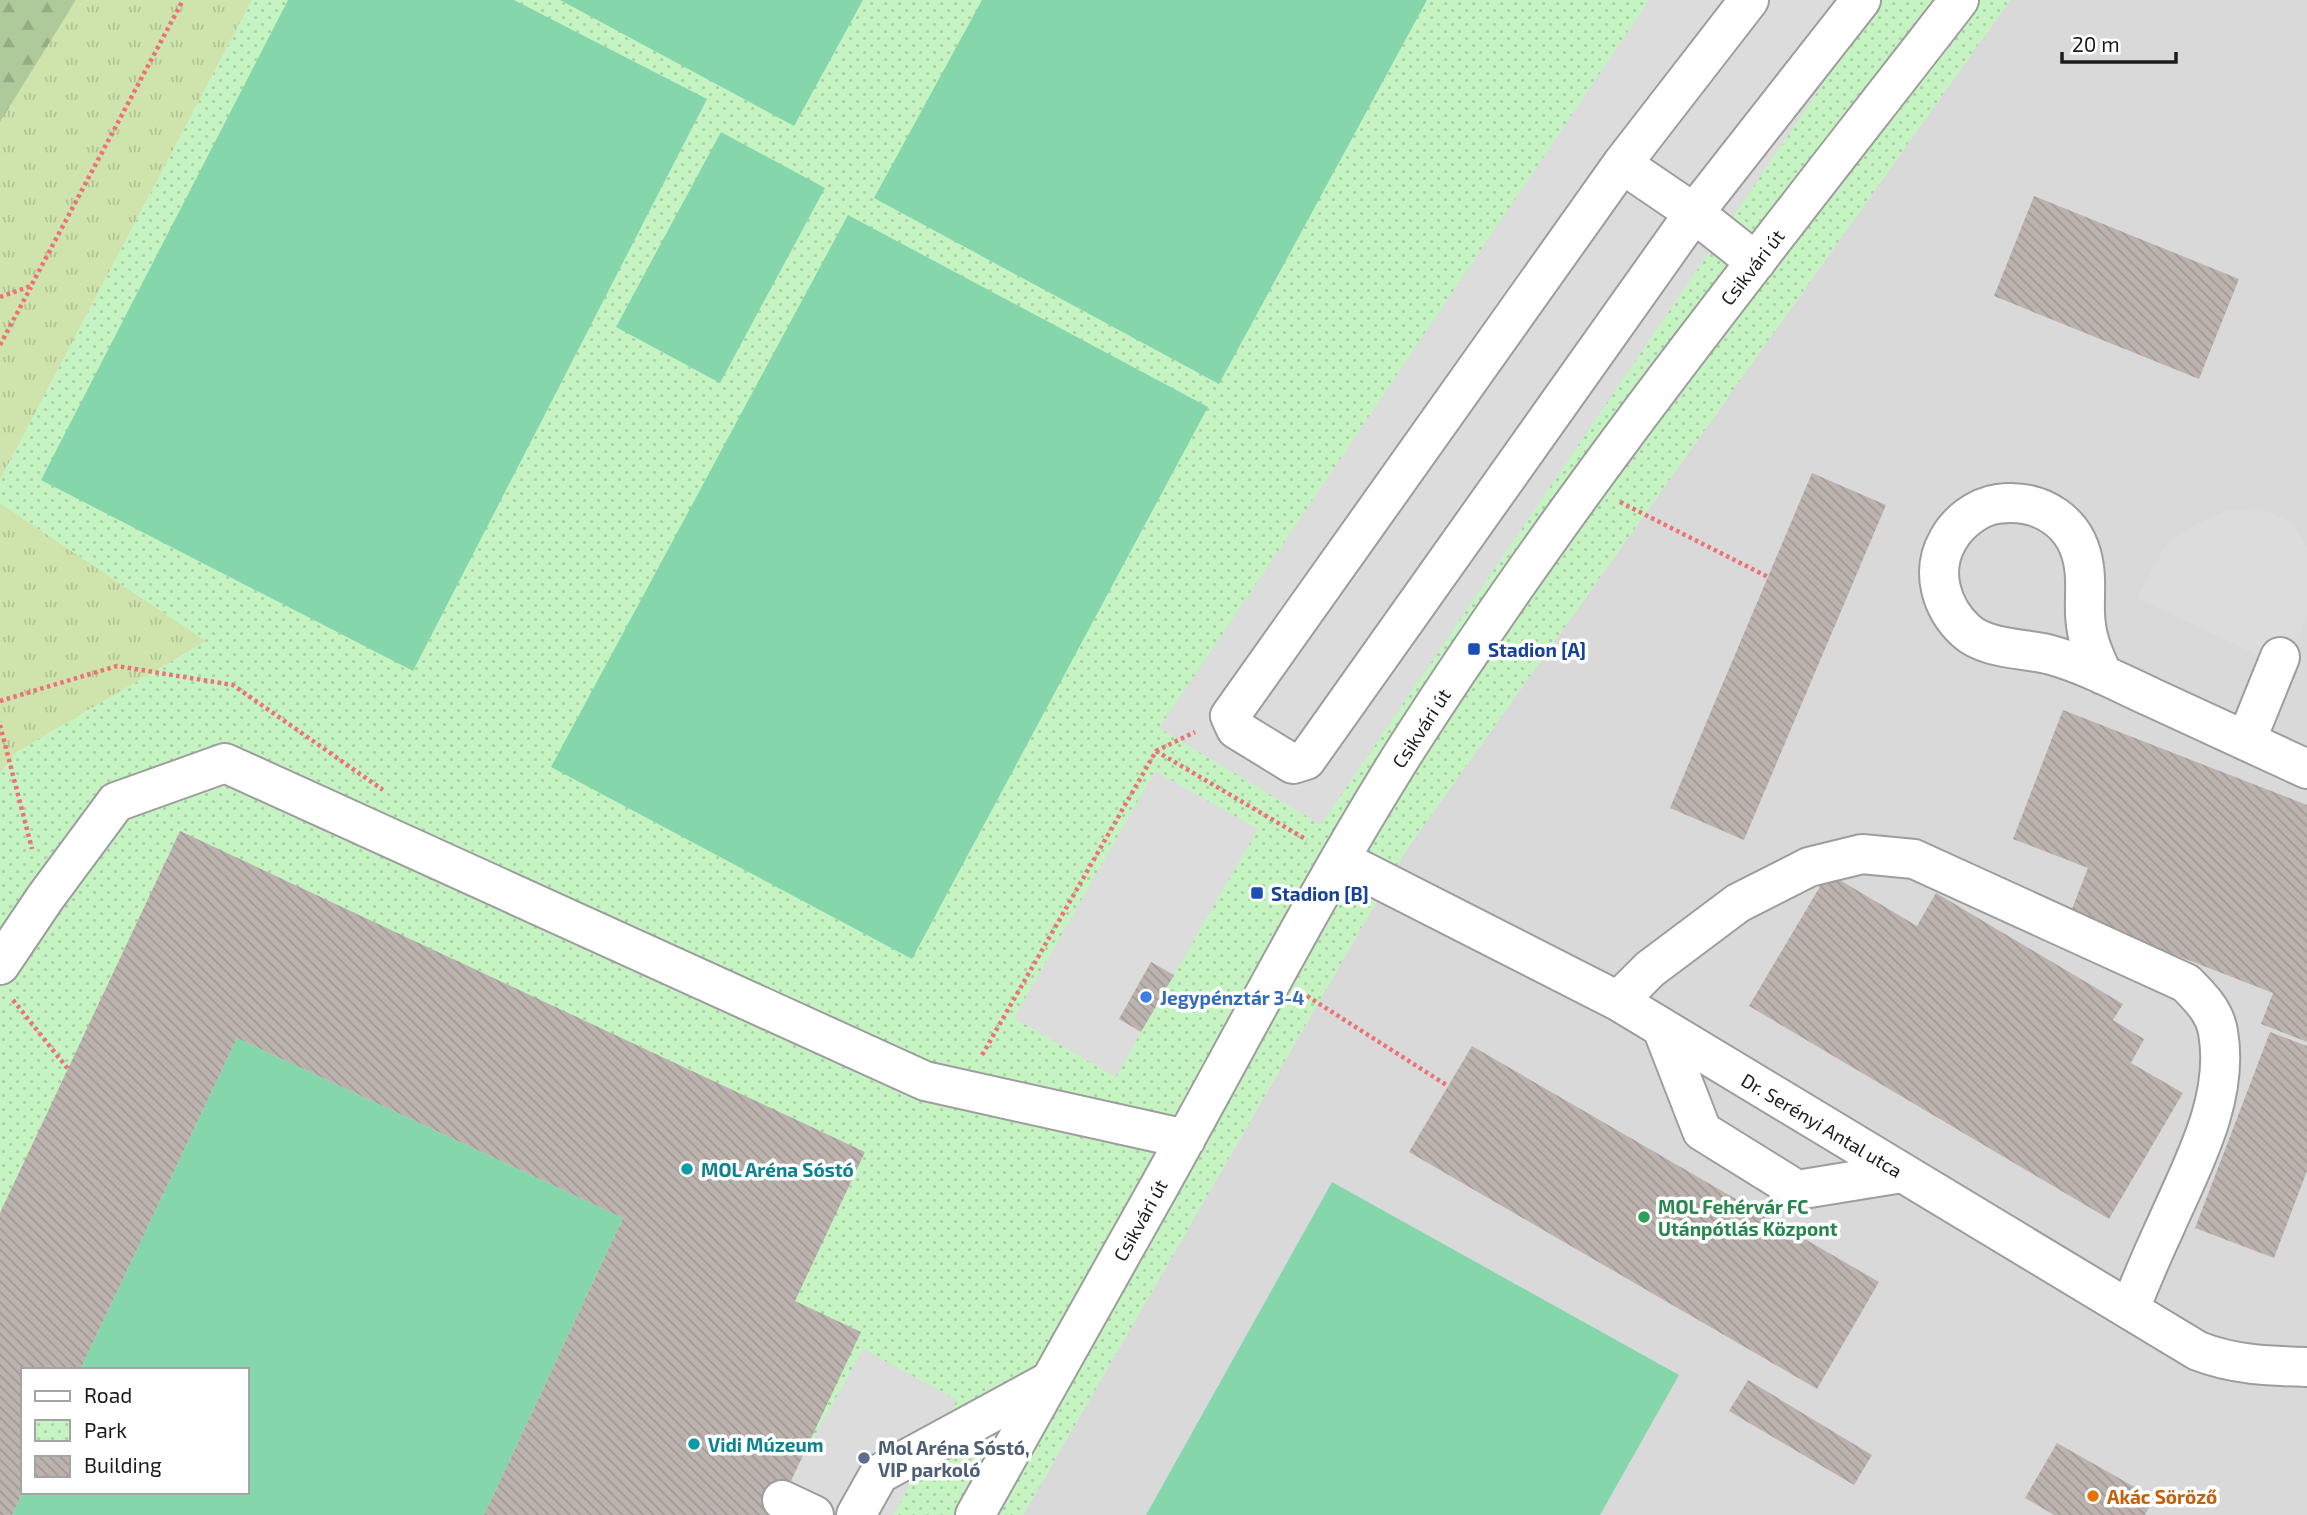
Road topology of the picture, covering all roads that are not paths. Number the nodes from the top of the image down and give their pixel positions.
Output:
1 (1749, 0) edge
2 (1861, 0) edge
3 (1959, 0) edge
4 (1622, 164) junction
5 (1694, 213) junction
6 (1756, 262) junction
7 (2280, 657) dead end
8 (2103, 675) junction
9 (2246, 741) junction
10 (2307, 769) edge
11 (1341, 860) junction
12 (4, 979) edge
13 (1618, 1001) junction
14 (1662, 1028) junction
15 (1186, 1139) junction
16 (1902, 1173) junction
17 (2130, 1309) junction
18 (2307, 1367) edge
19 (1050, 1381) junction
20 (856, 1515) edge
21 (975, 1515) edge

1 - 4 street
2 - 5 street
3 - 6 street, Csikvári út
4 - 5 street
4 - 5 street
5 - 6 street
6 - 11 street, Csikvári út
7 - 9 street
8 - 8 street
8 - 9 street
9 - 10 street
11 - 13 street, Dr. Serényi Antal utca
11 - 15 street, Csikvári út
12 - 15 street
13 - 14 street, Dr. Serényi Antal utca
13 - 17 street
14 - 16 street, Dr. Serényi Antal utca
14 - 16 street
15 - 19 street, Csikvári út
16 - 17 street, Dr. Serényi Antal utca
17 - 18 street, Dr. Serényi Antal utca
19 - 20 street
19 - 21 street, Csikvári út

